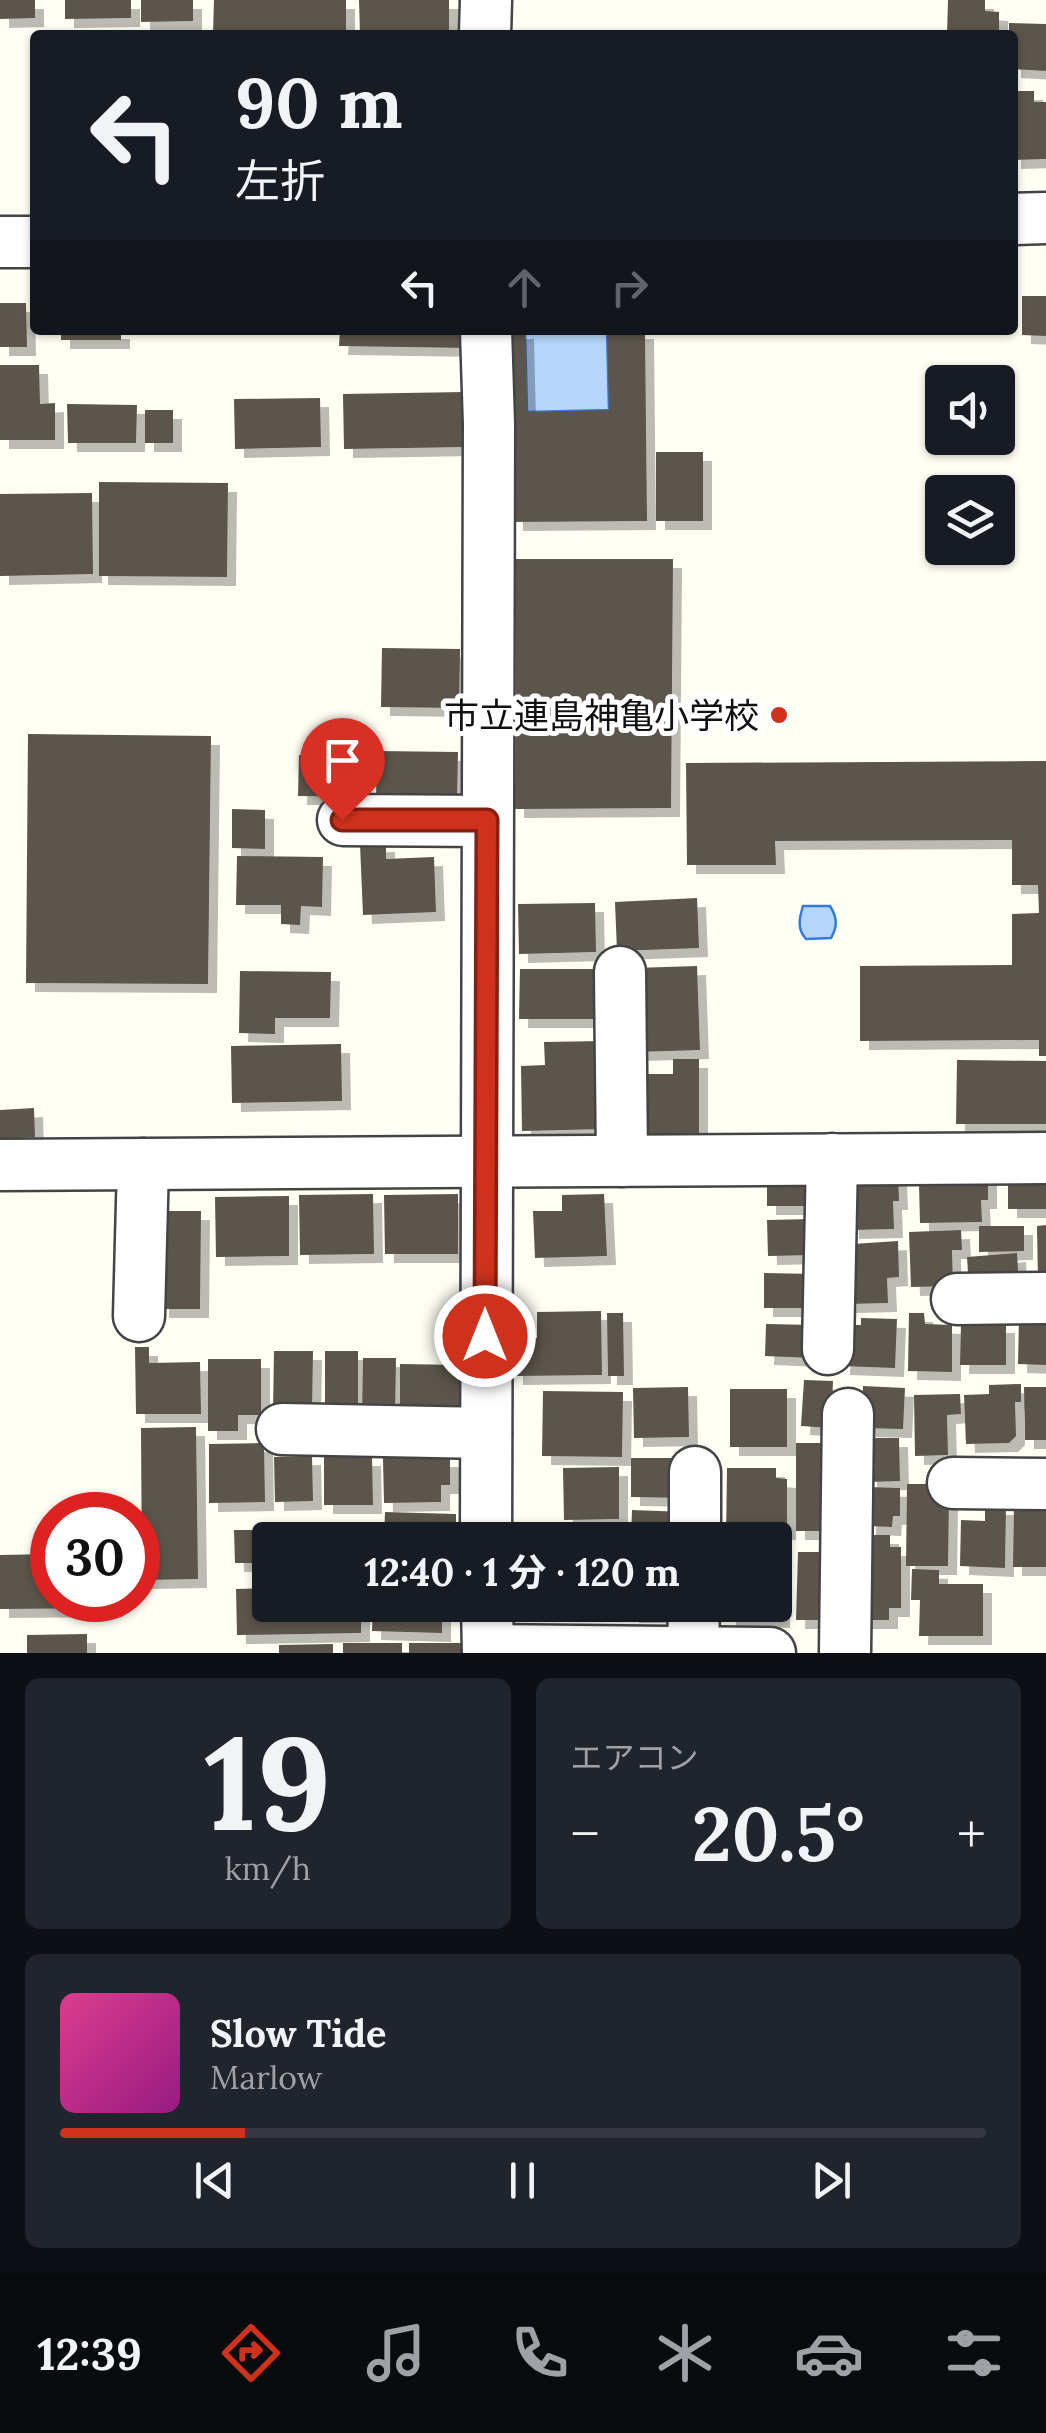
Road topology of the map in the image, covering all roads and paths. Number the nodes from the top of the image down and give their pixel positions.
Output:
1 (486, 0) edge
2 (485, 30) edge
3 (1046, 218) edge
4 (1018, 219) edge
5 (0, 242) edge
6 (30, 242) edge
7 (486, 335) edge
8 (342, 820) dead end
9 (487, 820) junction
10 (620, 972) dead end
11 (1046, 1158) edge
12 (622, 1160) junction
13 (832, 1160) junction
14 (487, 1161) junction
15 (143, 1164) junction
16 (0, 1165) edge
17 (1046, 1298) edge
18 (957, 1299) dead end
19 (139, 1316) dead end
20 (828, 1350) dead end
21 (848, 1414) dead end
22 (282, 1429) dead end
23 (486, 1433) junction
24 (695, 1472) dead end
25 (953, 1483) dead end
26 (1046, 1484) edge
27 (486, 1522) edge
28 (694, 1522) edge
29 (694, 1622) edge
30 (487, 1636) edge
31 (694, 1652) edge
32 (770, 1653) edge
33 (844, 1653) edge

1 - 2 street
3 - 4 street
5 - 6 street
7 - 9 street
8 - 9 street
9 - 14 street
10 - 12 street
11 - 13 street
12 - 13 street
12 - 14 street
13 - 20 street
14 - 15 street
14 - 23 street
15 - 16 street
15 - 19 street
17 - 18 street
21 - 33 street
22 - 23 street
23 - 27 street
24 - 28 street
25 - 26 street
29 - 31 street
30 - 31 street
31 - 32 street

